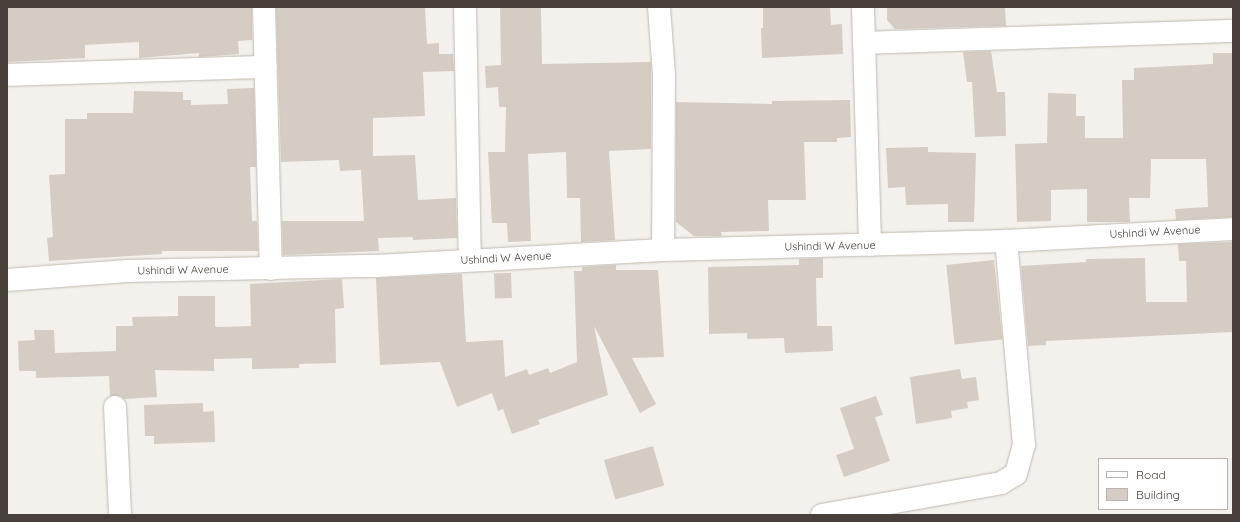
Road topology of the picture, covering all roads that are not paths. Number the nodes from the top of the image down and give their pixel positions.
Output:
1 (264, 7) edge
2 (465, 7) edge
3 (659, 7) edge
4 (863, 7) edge
5 (1233, 30) edge
6 (864, 43) junction
7 (266, 66) junction
8 (7, 75) edge
9 (1233, 229) edge
10 (1006, 240) junction
11 (870, 245) junction
12 (663, 250) junction
13 (470, 259) junction
14 (271, 269) junction
15 (7, 280) edge
16 (115, 407) dead end
17 (120, 515) edge
18 (822, 515) edge

1 - 7 street
2 - 13 street
3 - 12 street
4 - 6 street
5 - 6 street
6 - 11 street
7 - 8 street
7 - 14 street
9 - 10 street, Ushindi W Avenue
10 - 11 street, Ushindi W Avenue
10 - 18 street
11 - 12 street, Ushindi W Avenue
12 - 13 street, Ushindi W Avenue
13 - 14 street, Ushindi W Avenue
14 - 15 street, Ushindi W Avenue
16 - 17 street

